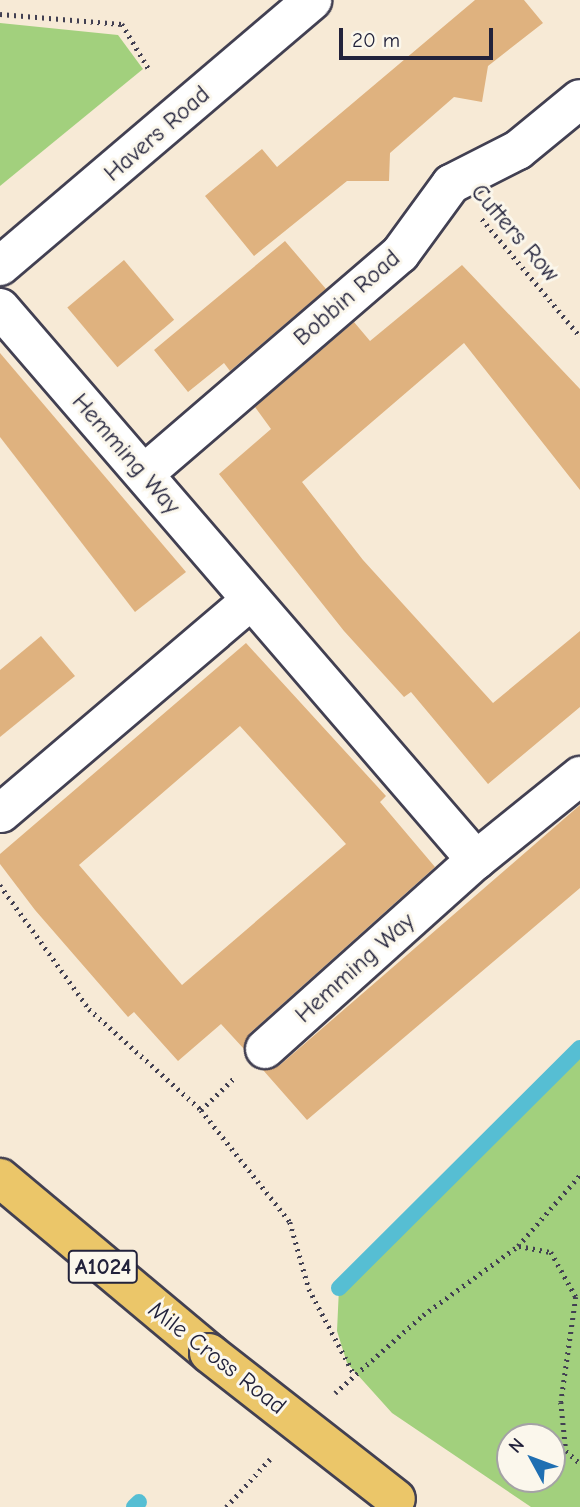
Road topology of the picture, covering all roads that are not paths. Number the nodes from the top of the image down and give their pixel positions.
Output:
1 (312, 0) edge
2 (580, 99) edge
3 (3, 258) edge
4 (0, 308) edge
5 (144, 474) junction
6 (250, 601) junction
7 (580, 776) edge
8 (1, 813) edge
9 (476, 860) junction
10 (265, 1049) dead end
11 (0, 1178) edge
12 (401, 1503) edge

1 - 3 street, Havers Road
2 - 5 street, Bobbin Road
4 - 5 street, Hemming Way
5 - 6 street, Hemming Way
6 - 8 street
6 - 9 street, Hemming Way
7 - 9 street, Hemming Way
9 - 10 street, Hemming Way
11 - 12 main road, Mile Cross Road / A1024, bridge

